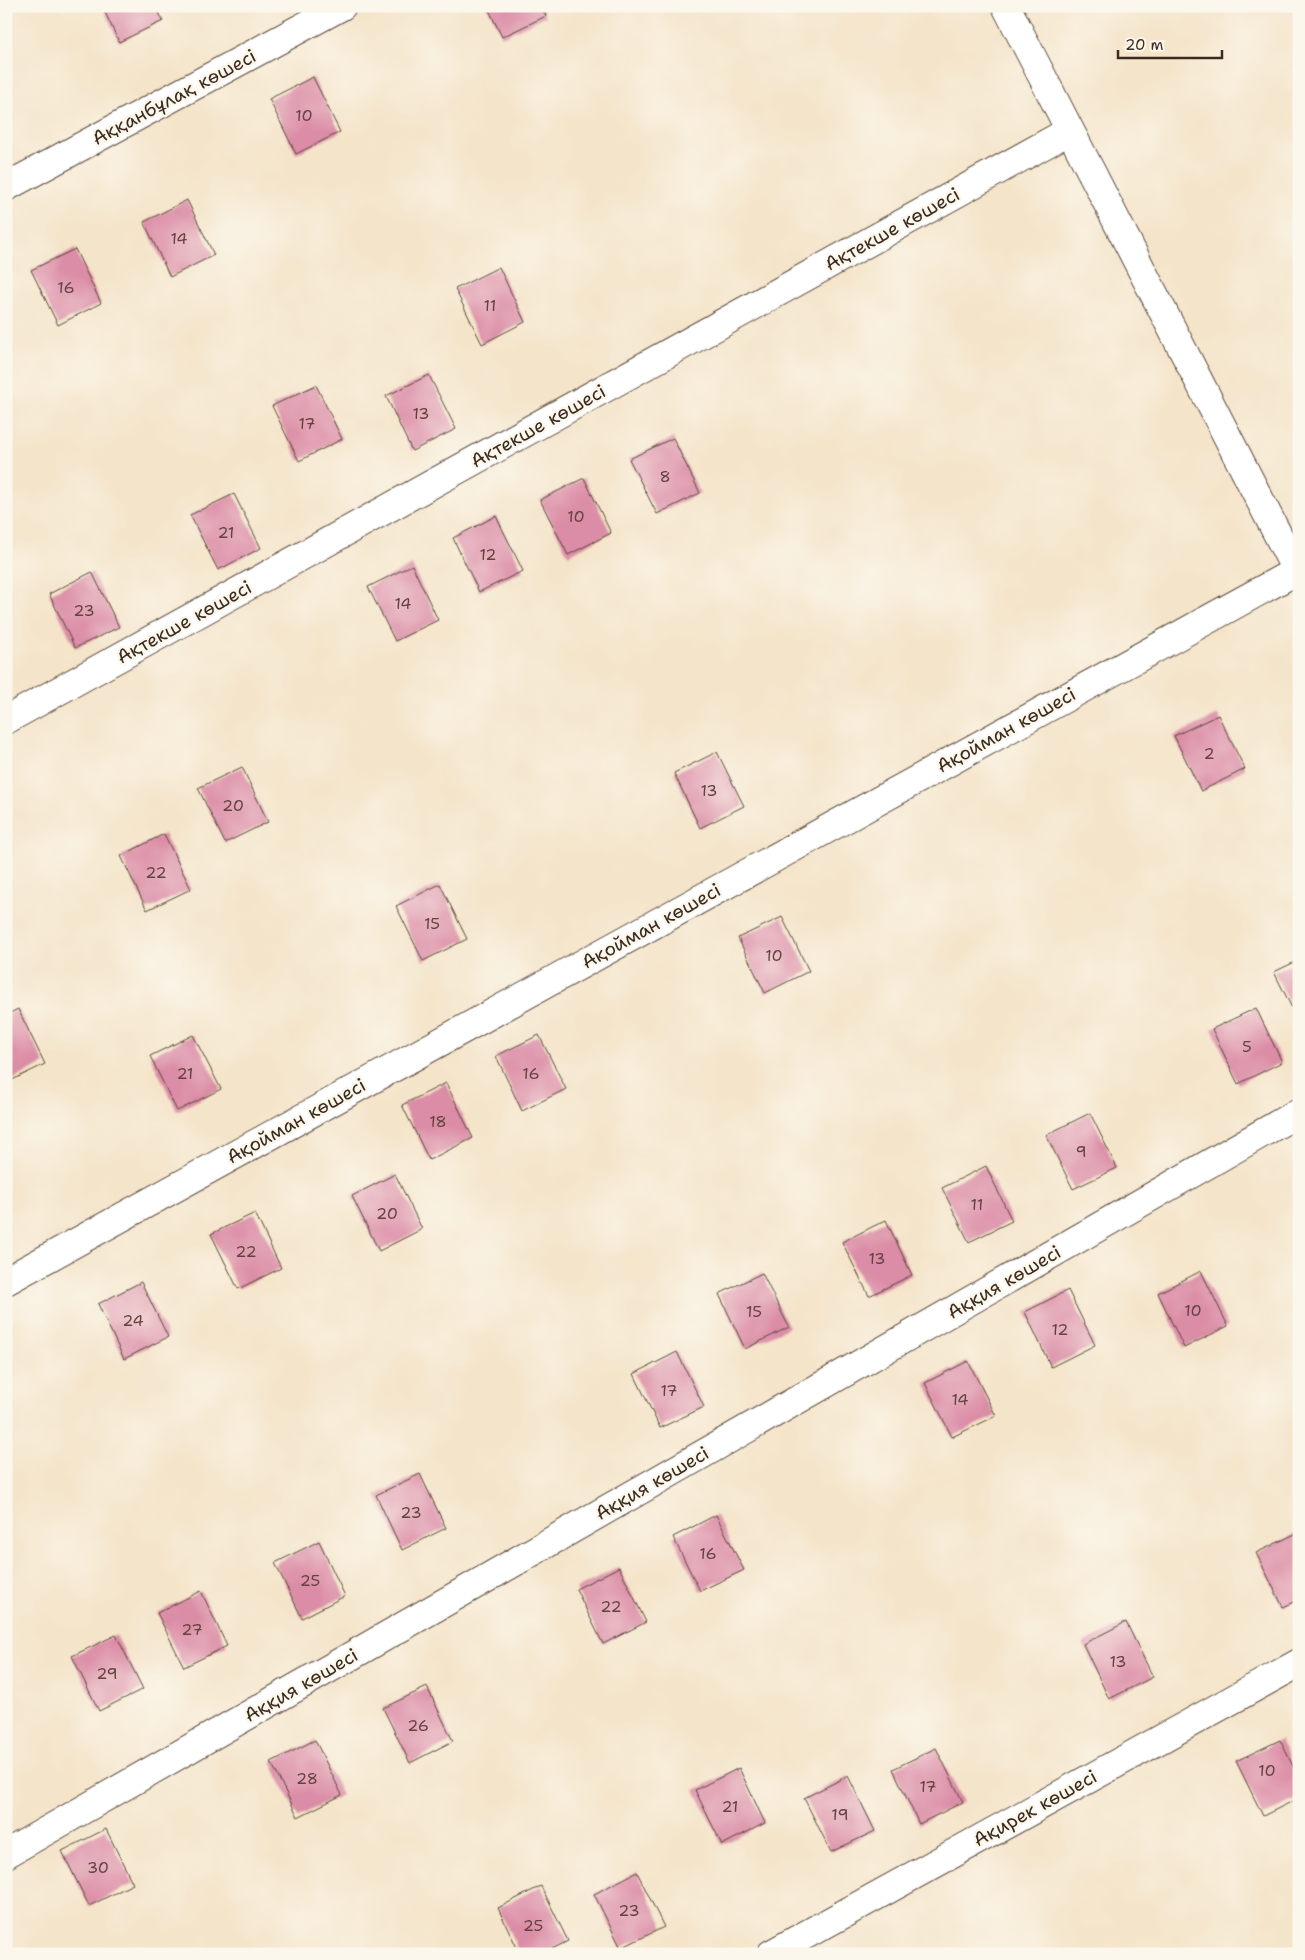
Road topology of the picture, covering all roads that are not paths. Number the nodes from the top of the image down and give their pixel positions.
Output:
1 (342, 6) edge
2 (1006, 6) edge
3 (1069, 131) junction
4 (6, 187) edge
5 (1297, 573) edge
6 (6, 720) edge
7 (1299, 1112) edge
8 (6, 1281) edge
9 (1299, 1663) edge
10 (6, 1854) edge
11 (771, 1954) edge

1 - 4 street, Аққанбұлақ көшесі
2 - 3 street
3 - 5 street
3 - 6 street, Ақтекше көшесі
5 - 8 street, Ақойман көшесі
7 - 10 street, Аққия көшесі
9 - 11 street, Ақирек көшесі

